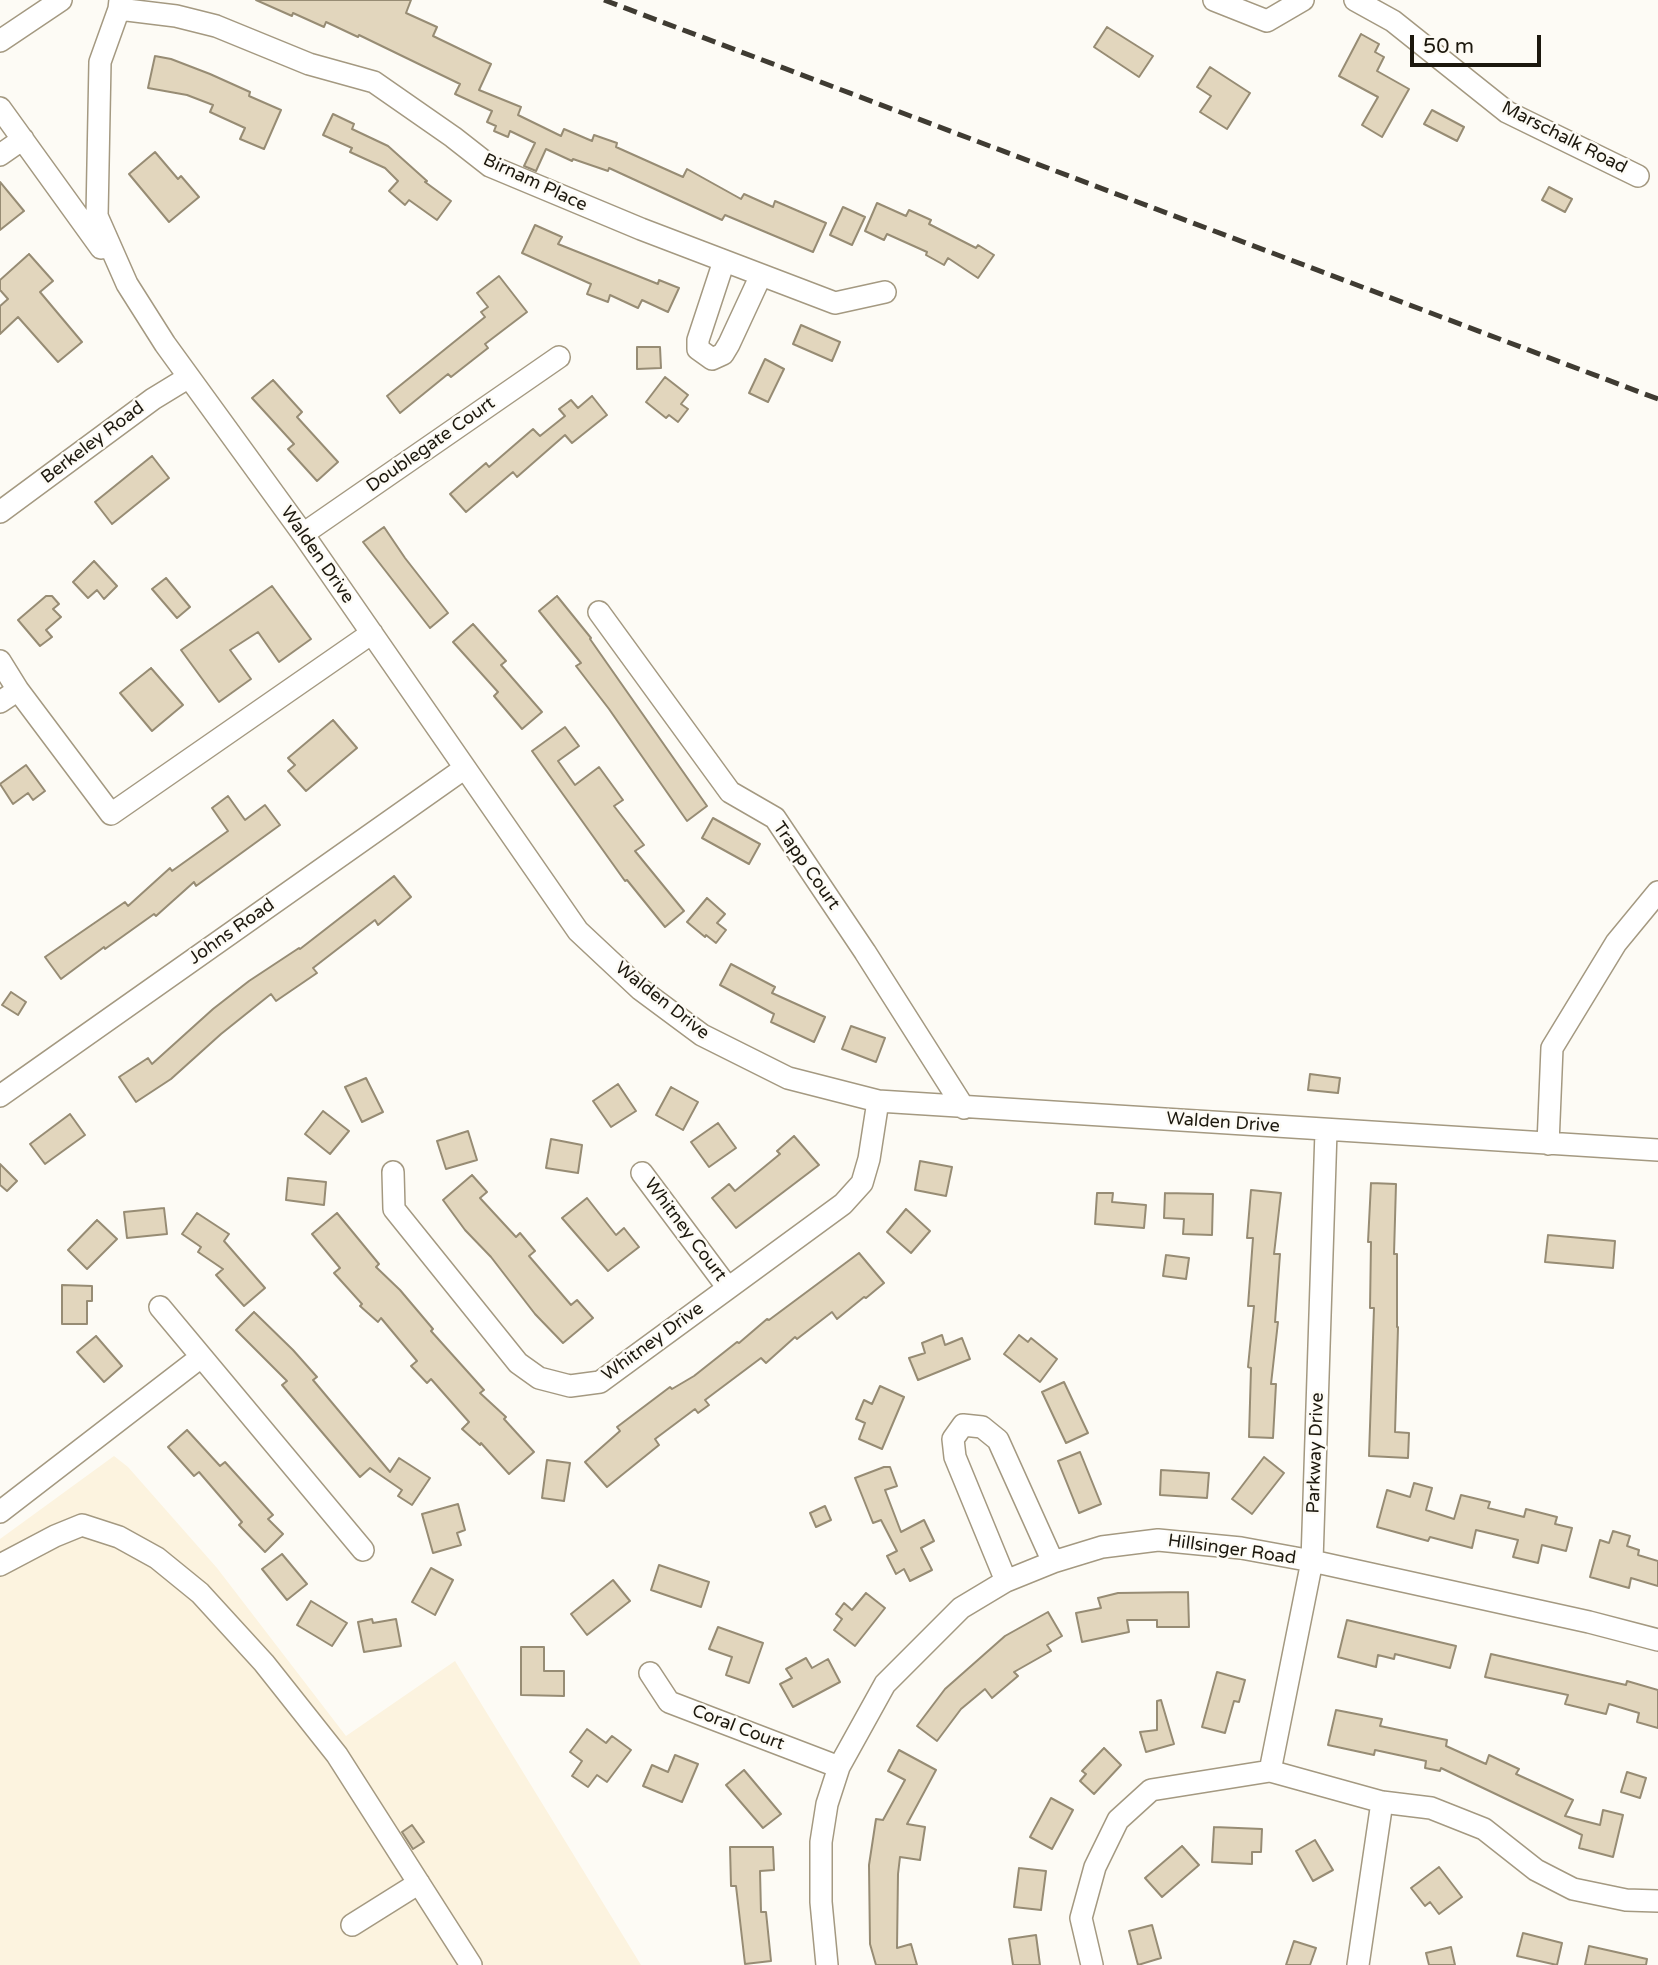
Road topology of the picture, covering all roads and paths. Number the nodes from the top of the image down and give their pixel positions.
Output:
1 (61, 0) edge
2 (1214, 0) edge
3 (1303, 0) edge
4 (1355, 0) edge
5 (120, 4) edge
6 (0, 41) edge
7 (0, 108) edge
8 (23, 139) junction
9 (0, 155) edge
10 (1638, 176) dead end
11 (724, 261) junction
12 (761, 275) junction
13 (127, 284) junction
14 (885, 292) dead end
15 (559, 357) dead end
16 (189, 377) junction
17 (0, 512) edge
18 (303, 534) junction
19 (599, 612) dead end
20 (372, 633) junction
21 (0, 661) edge
22 (9, 696) edge
23 (465, 768) junction
24 (1658, 892) edge
25 (0, 1096) edge
26 (878, 1101) junction
27 (964, 1108) junction
28 (1326, 1131) junction
29 (1548, 1144) junction
30 (1658, 1150) edge
31 (393, 1172) dead end
32 (642, 1172) dead end
33 (728, 1288) junction
34 (160, 1307) dead end
35 (201, 1357) junction
36 (0, 1512) edge
37 (363, 1550) dead end
38 (1312, 1561) junction
39 (1053, 1562) junction
40 (0, 1565) edge
41 (1006, 1581) junction
42 (1658, 1640) edge
43 (650, 1673) dead end
44 (839, 1767) junction
45 (1270, 1771) junction
46 (1382, 1802) junction
47 (419, 1883) junction
48 (1658, 1901) edge
49 (352, 1925) dead end
50 (471, 1965) edge
51 (827, 1965) edge
52 (1092, 1965) edge
53 (1358, 1965) edge

1 - 6 street
2 - 3 street
4 - 10 street, Marschalk Road
5 - 11 street, Birnam Place
5 - 13 street, Walden Drive
7 - 8 street, Walden Drive
8 - 9 street
8 - 13 street, Walden Drive
11 - 12 street, Birnam Place
11 - 12 street
12 - 14 street, Birnam Place
13 - 16 street, Walden Drive
15 - 18 street, Doublegate Court
16 - 17 street, Berkeley Road
16 - 18 street, Walden Drive
18 - 20 street, Walden Drive
19 - 27 street, Trapp Court
20 - 22 street
20 - 23 street, Walden Drive
21 - 22 street
23 - 25 street, Johns Road
23 - 26 street, Walden Drive
24 - 29 street
26 - 27 street, Walden Drive
26 - 33 street, Whitney Drive
27 - 28 street, Walden Drive
28 - 29 street, Walden Drive
28 - 38 street, Parkway Drive
29 - 30 street, Walden Drive
31 - 33 street, Whitney Drive
32 - 33 street, Whitney Court
34 - 35 street
35 - 36 street
35 - 37 street
38 - 39 street, Hillsinger Road
38 - 42 street, Hillsinger Road
38 - 45 street, Parkway Drive
39 - 41 street, Hillsinger Road
39 - 41 street
40 - 47 street
41 - 44 street, Hillsinger Road
43 - 44 street, Coral Court
44 - 51 street, Hillsinger Road
45 - 46 street
45 - 52 street
46 - 48 street
46 - 53 street
47 - 49 street
47 - 50 street

